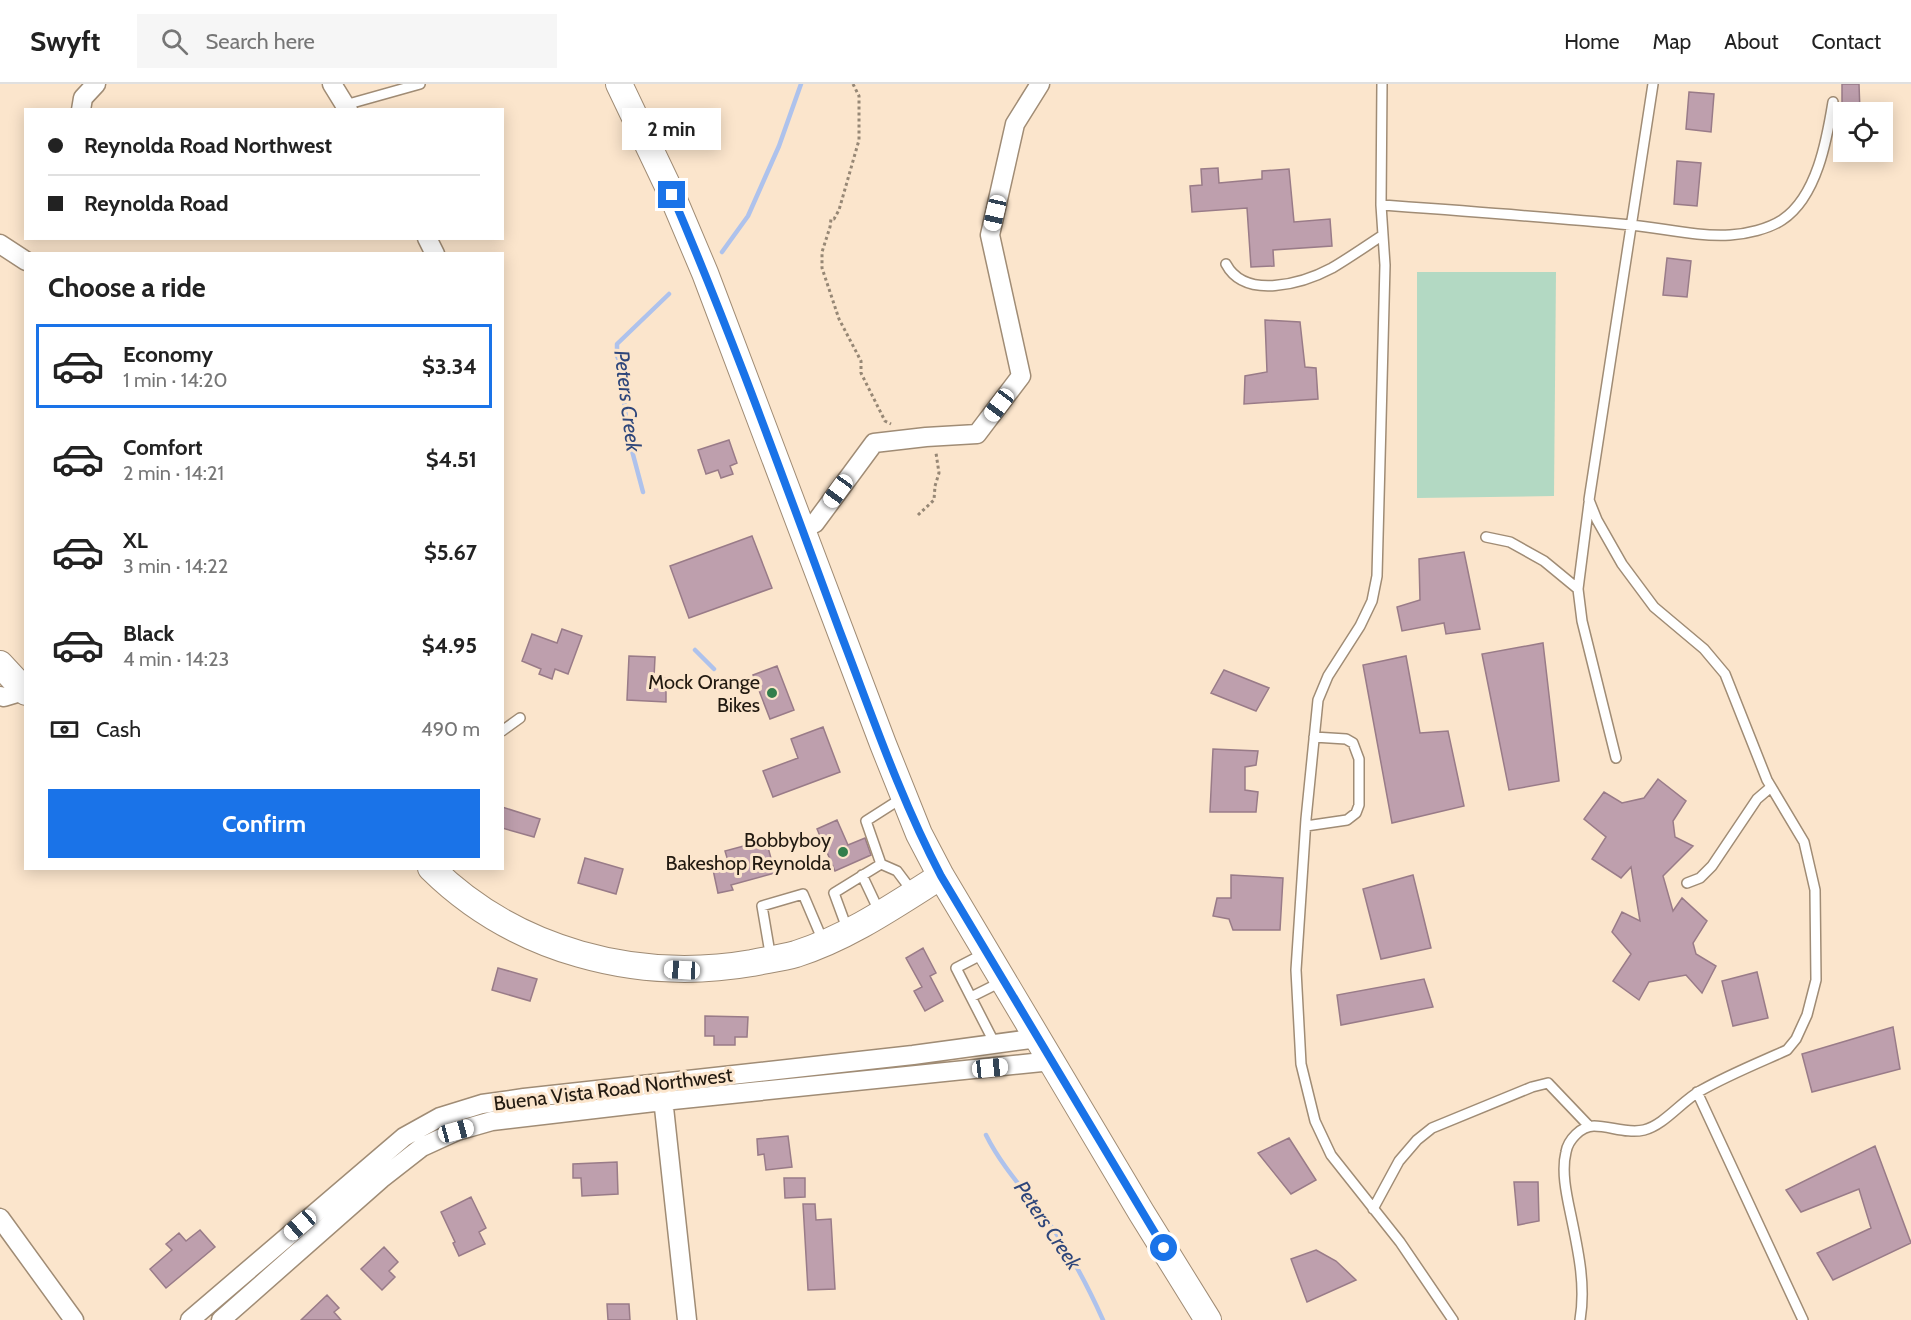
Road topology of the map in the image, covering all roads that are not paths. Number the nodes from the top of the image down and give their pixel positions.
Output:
1 (96, 84) edge
2 (332, 84) edge
3 (420, 84) edge
4 (620, 84) edge
5 (1040, 84) edge
6 (1382, 84) edge
7 (1653, 84) edge
8 (1833, 102) dead end
9 (347, 107) edge
10 (81, 108) edge
11 (1381, 204) junction
12 (1631, 225) junction
13 (1383, 235) junction
14 (0, 244) edge
15 (24, 260) edge
16 (1226, 264) dead end
17 (1589, 500) junction
18 (802, 529) junction
19 (1486, 537) dead end
20 (1578, 589) junction
21 (0, 664) edge
22 (17, 693) edge
23 (520, 718) dead end
24 (504, 730) edge
25 (1314, 737) junction
26 (1616, 758) dead end
27 (1771, 787) junction
28 (904, 796) junction
29 (1306, 826) junction
30 (881, 864) junction
31 (442, 873) edge
32 (862, 875) junction
33 (941, 876) junction
34 (1687, 883) dead end
35 (914, 893) junction
36 (880, 914) junction
37 (849, 932) junction
38 (824, 944) junction
39 (986, 952) junction
40 (772, 959) junction
41 (1003, 981) junction
42 (971, 997) junction
43 (1038, 1038) junction
44 (995, 1044) junction
45 (1052, 1061) junction
46 (661, 1082) junction
47 (1697, 1092) junction
48 (663, 1101) junction
49 (1589, 1126) junction
50 (1373, 1209) junction
51 (0, 1218) edge
52 (1799, 1319) edge
53 (74, 1320) edge
54 (190, 1320) edge
55 (221, 1320) edge
56 (687, 1320) edge
57 (1208, 1320) edge
58 (1453, 1320) edge
59 (1580, 1320) edge

1 - 10 street
2 - 9 street
3 - 9 lane
4 - 18 main road
5 - 18 street
6 - 11 lane
7 - 12 lane
8 - 12 lane
11 - 12 lane
11 - 13 lane
12 - 17 lane
13 - 16 lane
13 - 25 lane
14 - 15 street
17 - 20 lane
17 - 27 lane
18 - 28 main road
19 - 20 lane
20 - 26 lane
21 - 22 main road
23 - 24 lane
25 - 29 lane
25 - 29 lane
27 - 34 lane
27 - 47 lane
28 - 30 lane
28 - 33 main road
29 - 50 lane
30 - 32 lane
30 - 35 lane
31 - 40 main road
32 - 36 lane
32 - 37 lane
33 - 35 main road
33 - 39 main road
35 - 36 main road
36 - 37 main road
37 - 38 main road
38 - 40 main road
38 - 40 lane
39 - 41 main road
39 - 42 lane
41 - 42 lane
41 - 43 main road
42 - 44 lane
43 - 44 street, Buena Vista Road Northwest
43 - 45 main road
44 - 46 street, Buena Vista Road Northwest
45 - 48 street, Buena Vista Road Northwest
45 - 57 main road
46 - 48 street
46 - 54 street, Buena Vista Road Northwest
47 - 49 lane
47 - 52 lane
48 - 55 street, Buena Vista Road Northwest
48 - 56 street
49 - 50 lane
49 - 59 lane
50 - 58 lane
51 - 53 street

